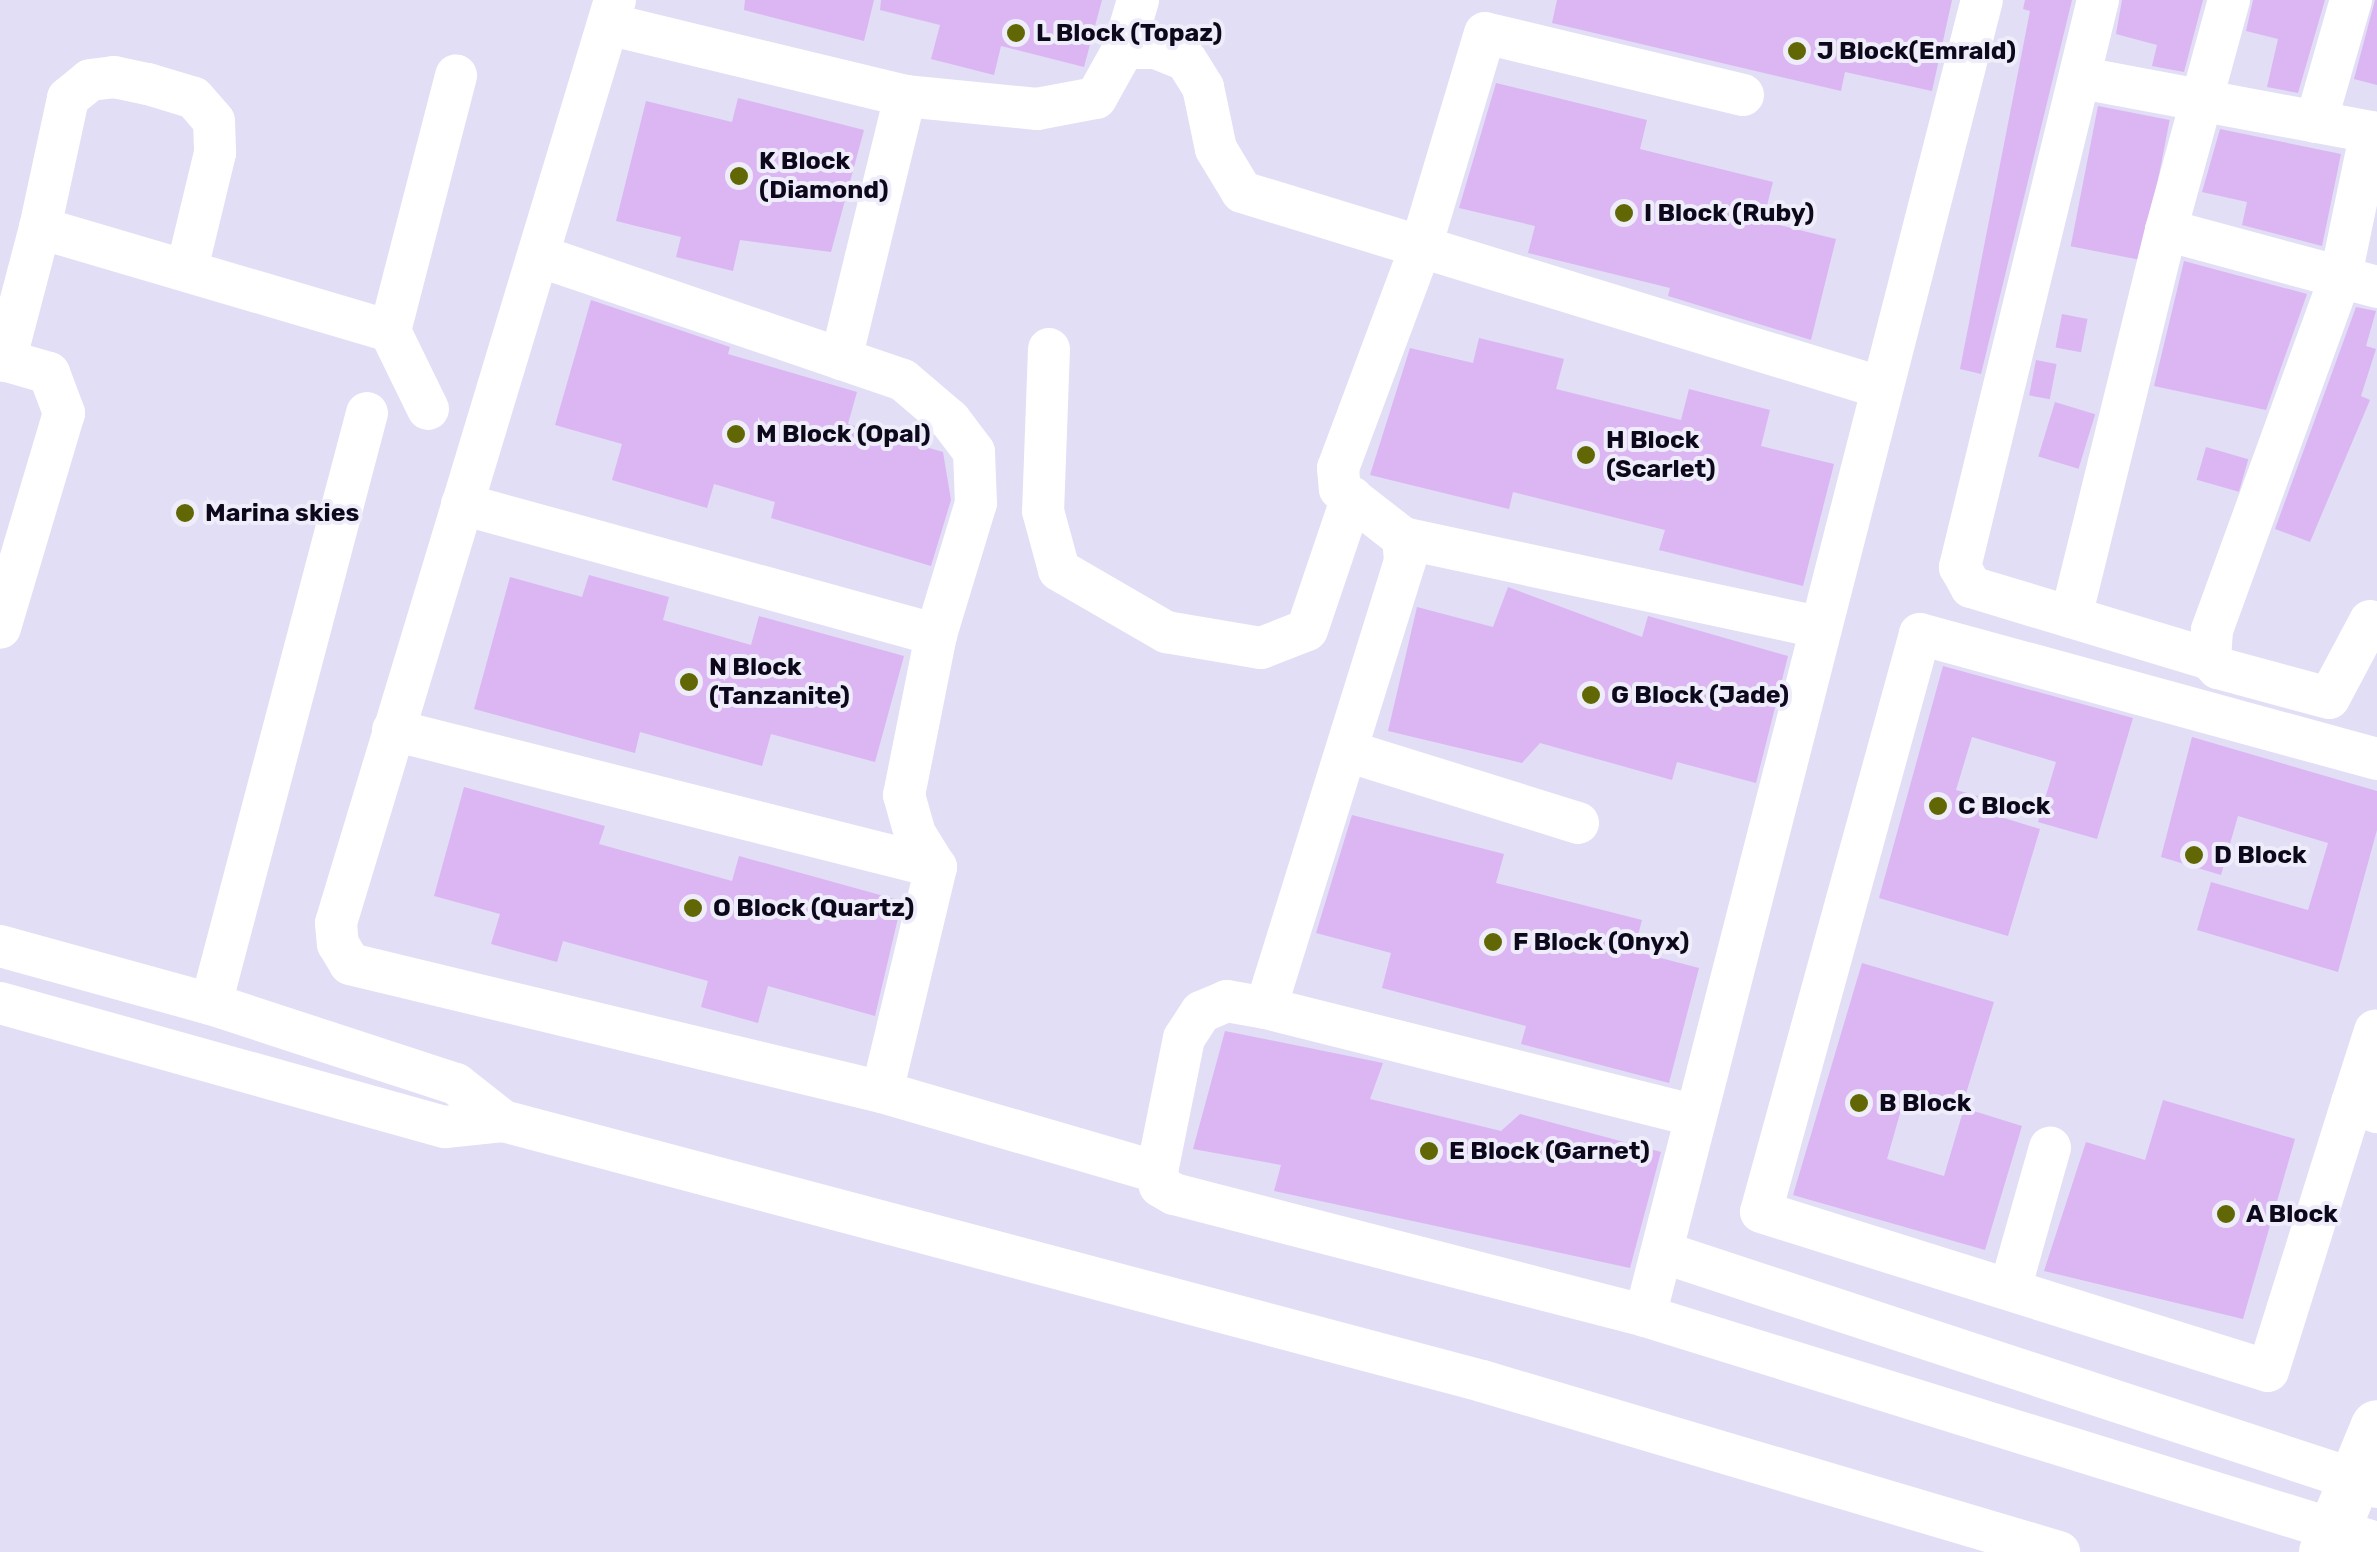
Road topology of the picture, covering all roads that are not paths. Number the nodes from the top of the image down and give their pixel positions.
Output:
1 (1138, 0) edge
2 (1982, 0) edge
3 (2098, 0) edge
4 (2230, 0) edge
5 (2351, 0) edge
6 (612, 12) edge
7 (1490, 16) edge
8 (1124, 48) junction
9 (456, 75) dead end
10 (2082, 78) junction
11 (1743, 95) dead end
12 (905, 96) junction
13 (2204, 101) junction
14 (2316, 122) junction
15 (2374, 133) edge
16 (40, 228) junction
17 (2166, 230) junction
18 (1420, 248) junction
19 (542, 258) junction
20 (187, 269) junction
21 (2359, 281) edge
22 (390, 331) junction
23 (1049, 349) dead end
24 (842, 359) junction
25 (3, 360) edge
26 (1878, 387) junction
27 (428, 409) dead end
28 (367, 413) dead end
29 (1352, 497) junction
30 (462, 504) junction
31 (1403, 538) junction
32 (2375, 616) edge
33 (2071, 617) junction
34 (0, 628) edge
35 (1818, 628) junction
36 (936, 635) junction
37 (2210, 659) junction
38 (393, 730) junction
39 (1347, 751) junction
40 (2377, 759) edge
41 (1578, 823) dead end
42 (936, 868) junction
43 (0, 946) edge
44 (0, 1002) edge
45 (211, 1004) junction
46 (1266, 1008) junction
47 (2376, 1028) edge
48 (882, 1092) junction
49 (2364, 1107) edge
50 (1695, 1116) junction
51 (503, 1121) junction
52 (2050, 1148) dead end
53 (1156, 1172) junction
54 (1662, 1252) junction
55 (2010, 1290) junction
56 (1645, 1316) junction
57 (1979, 1360) junction
58 (1964, 1414) junction
59 (2377, 1426) edge
60 (2366, 1481) edge
61 (2346, 1540) edge
62 (2058, 1552) edge

1 - 8 street
2 - 26 street
3 - 10 street
4 - 13 street
5 - 14 street
6 - 12 street
6 - 19 street
7 - 11 street
7 - 18 street
8 - 12 street
8 - 18 street
9 - 22 street
10 - 13 street
10 - 33 street
12 - 24 street
13 - 14 street
13 - 17 street
14 - 15 street
15 - 21 street
16 - 20 street
16 - 20 street
16 - 25 street
17 - 21 street
17 - 33 street
18 - 26 street
18 - 29 street
19 - 24 street
19 - 30 street
20 - 22 street
21 - 37 street
22 - 27 street
23 - 29 street
24 - 36 street
25 - 34 street
26 - 35 street
28 - 45 street
29 - 31 street
30 - 36 street
30 - 38 street
31 - 35 street
31 - 39 street
32 - 37 street
33 - 37 street
35 - 50 street
36 - 42 street
38 - 42 street
38 - 48 street
39 - 41 street
39 - 46 street
40 - 55 street
42 - 48 street
43 - 45 street
44 - 51 street
45 - 51 street
46 - 50 street
46 - 53 street
47 - 49 street
48 - 53 street
49 - 55 street
50 - 54 street
51 - 62 street
52 - 55 street
53 - 56 street
54 - 56 street
54 - 57 street
56 - 58 street
57 - 58 street
57 - 60 street
58 - 61 street
59 - 60 street
60 - 61 street

